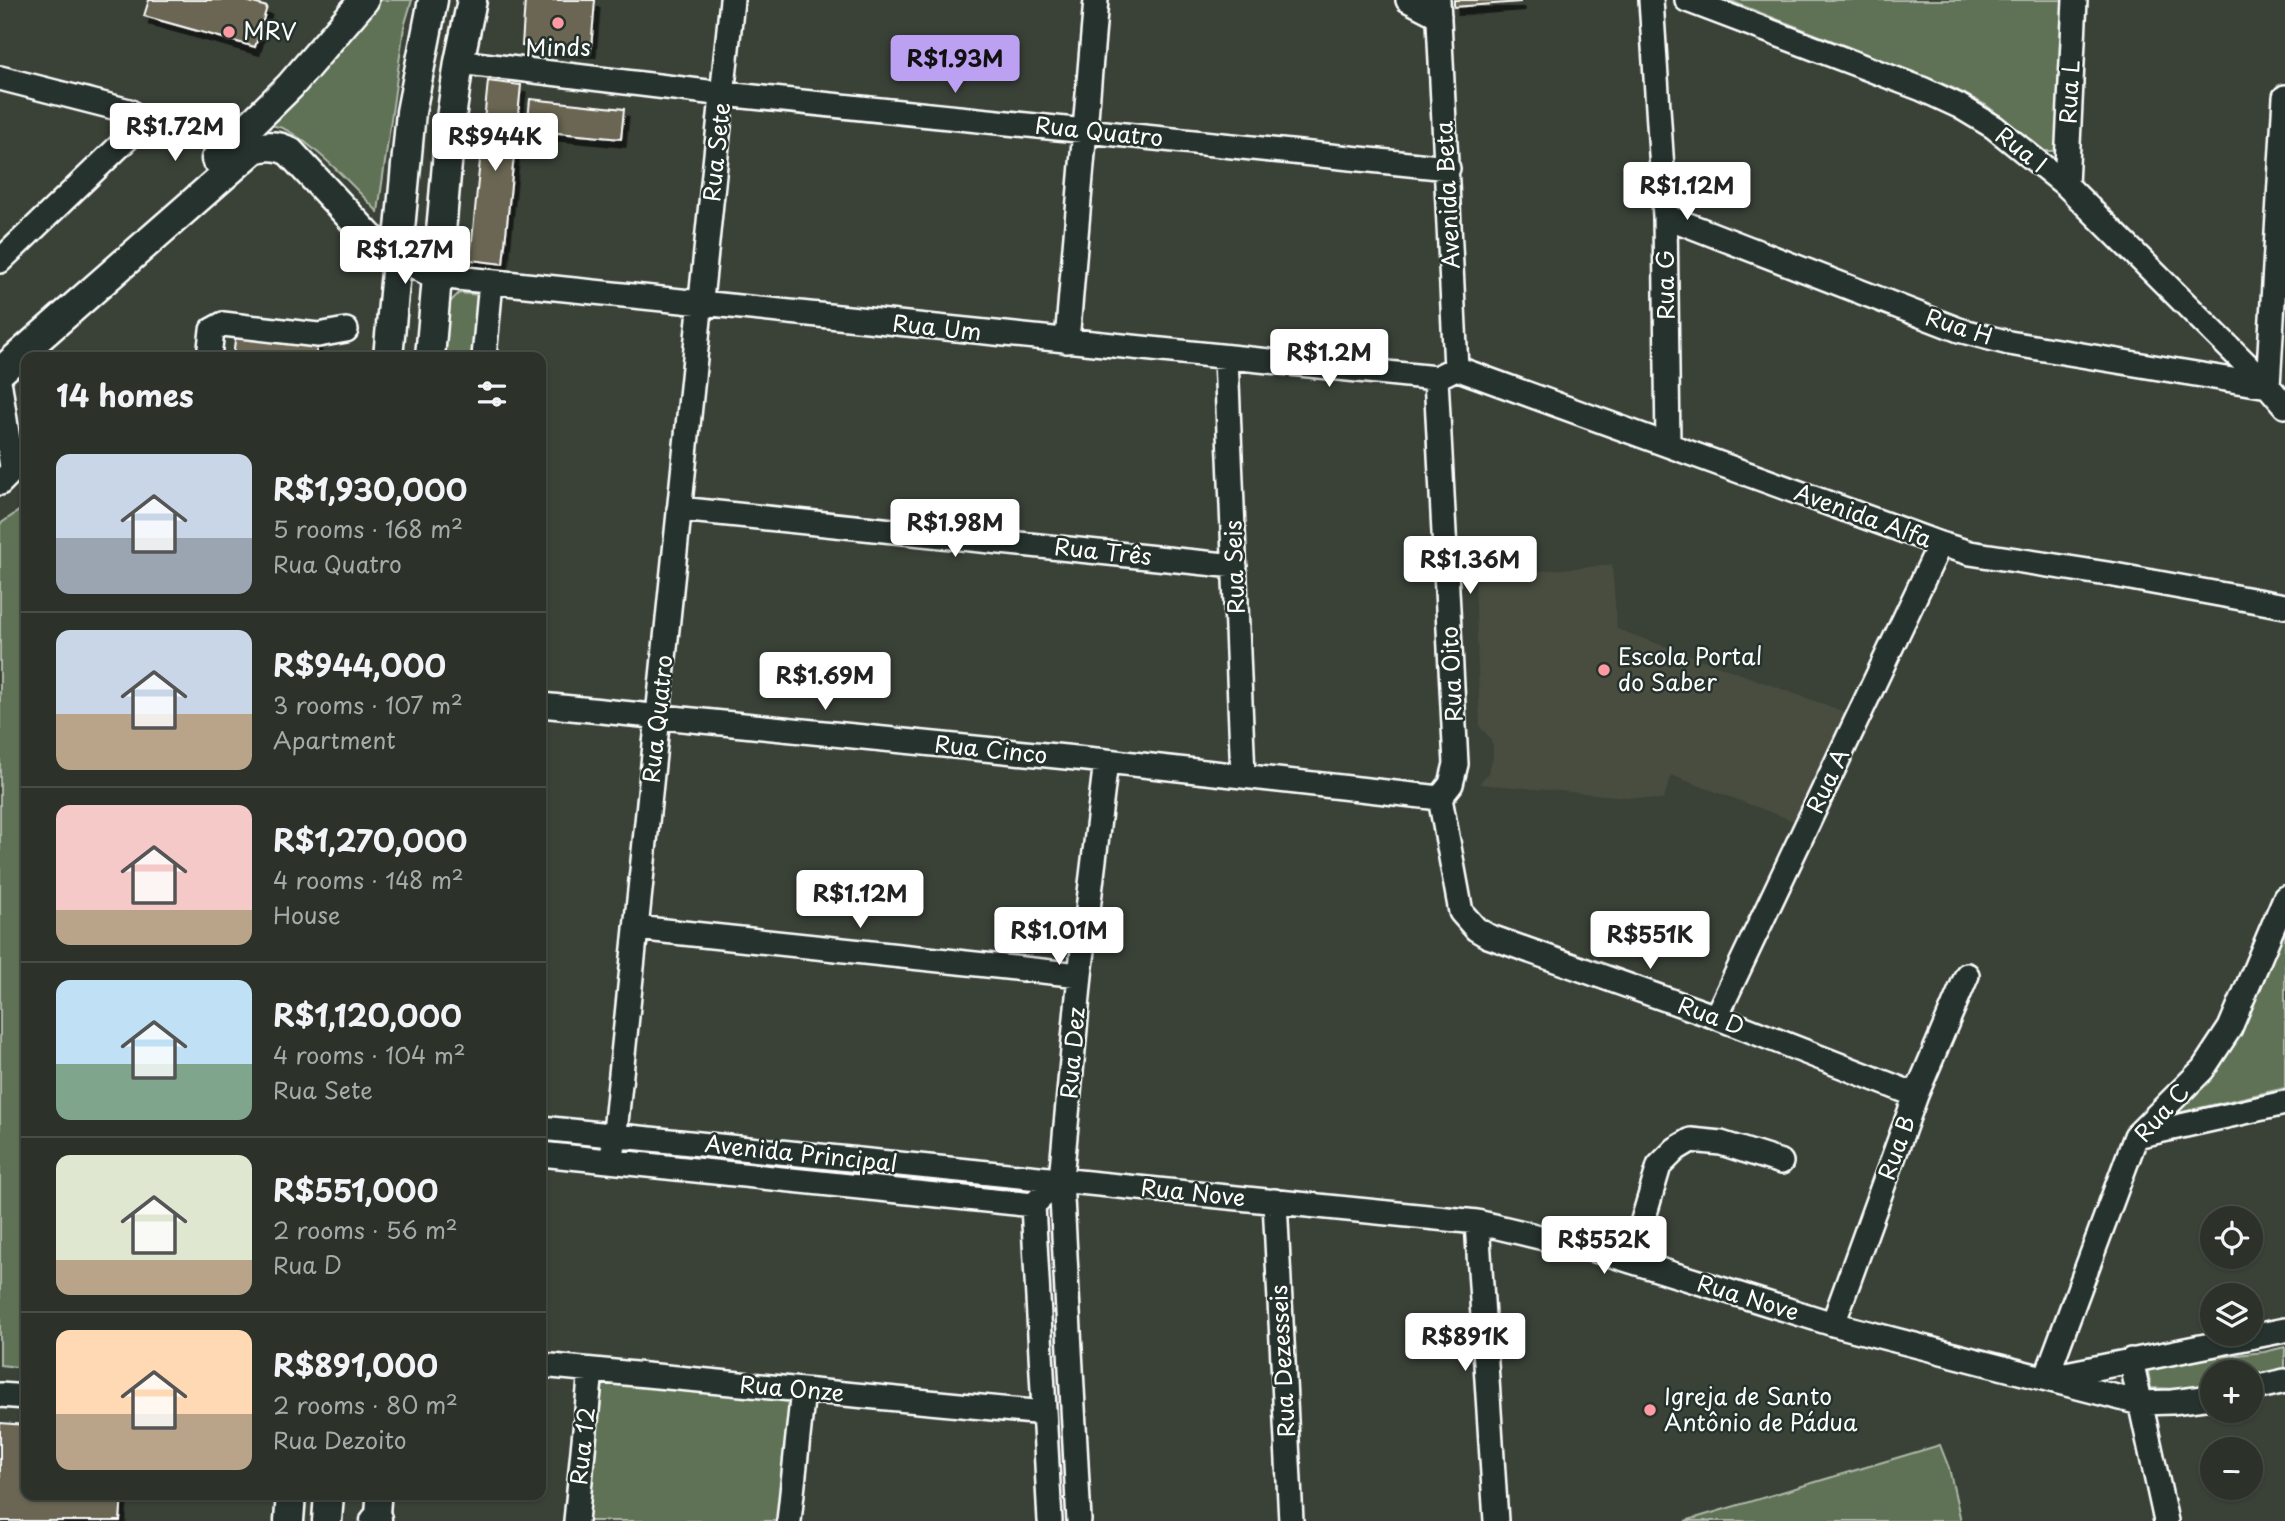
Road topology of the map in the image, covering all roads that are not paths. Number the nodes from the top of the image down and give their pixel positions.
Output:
1 (365, 0) edge
2 (433, 0) edge
3 (472, 0) edge
4 (732, 0) edge
5 (1096, 0) edge
6 (1408, 0) edge
7 (1651, 0) edge
8 (1687, 0) edge
9 (2075, 0) edge
10 (1438, 8) edge
11 (459, 62) junction
12 (0, 78) edge
13 (724, 94) junction
14 (2285, 97) edge
15 (1084, 130) junction
16 (1448, 168) junction
17 (2066, 185) junction
18 (2282, 191) edge
19 (1665, 216) junction
20 (441, 234) junction
21 (371, 239) junction
22 (396, 253) junction
23 (0, 261) edge
24 (437, 276) junction
25 (491, 282) junction
26 (701, 304) junction
27 (391, 318) junction
28 (346, 330) dead end
29 (1067, 341) junction
30 (0, 347) edge
31 (23, 352) edge
32 (210, 352) edge
33 (388, 352) edge
34 (430, 352) edge
35 (484, 352) edge
36 (21, 354) edge
37 (1226, 358) junction
38 (0, 372) edge
39 (1446, 373) junction
40 (0, 386) edge
41 (2268, 386) junction
42 (2285, 407) edge
43 (1668, 445) junction
44 (0, 483) edge
45 (679, 509) junction
46 (1940, 544) junction
47 (1234, 566) junction
48 (2285, 606) edge
49 (546, 706) edge
50 (658, 718) junction
51 (1106, 761) junction
52 (1243, 776) junction
53 (1440, 798) junction
54 (2285, 898) edge
55 (636, 928) junction
56 (1080, 975) junction
57 (1966, 975) dead end
58 (1716, 1017) junction
59 (1916, 1095) junction
60 (2285, 1103) edge
61 (546, 1128) edge
62 (615, 1135) junction
63 (2136, 1136) junction
64 (546, 1154) edge
65 (612, 1161) junction
66 (1781, 1162) dead end
67 (1061, 1179) junction
68 (1275, 1201) junction
69 (1034, 1205) junction
70 (1477, 1222) junction
71 (1631, 1261) junction
72 (1833, 1324) junction
73 (2285, 1329) edge
74 (2131, 1360) junction
75 (546, 1366) edge
76 (591, 1370) junction
77 (2046, 1378) junction
78 (2285, 1381) edge
79 (2263, 1386) edge
80 (803, 1390) junction
81 (0, 1395) edge
82 (21, 1397) edge
83 (2200, 1398) edge
84 (2140, 1403) junction
85 (1044, 1413) junction
86 (291, 1500) edge
87 (329, 1500) edge
88 (289, 1521) edge
89 (327, 1521) edge
90 (576, 1521) edge
91 (789, 1521) edge
92 (1050, 1521) edge
93 (1079, 1521) edge
94 (1291, 1521) edge
95 (1496, 1521) edge
96 (2166, 1521) edge

1 - 30 main road
2 - 22 main road
3 - 11 main road
4 - 13 street, Rua Sete
5 - 15 street
6 - 10 street
7 - 19 street, Rua G
8 - 17 street, Rua I
9 - 17 street, Rua L
10 - 16 street, Avenida Beta
11 - 13 street, Rua Quatro
11 - 20 main road
12 - 23 street
13 - 15 street, Rua Quatro
13 - 26 street, Rua Sete
14 - 18 street
15 - 16 street, Rua Quatro
15 - 29 street
16 - 39 street, Avenida Beta
17 - 41 street, Rua I
18 - 41 street
19 - 41 street, Rua H
19 - 43 street, Rua G
20 - 22 main road
20 - 24 main road
21 - 22 main road
21 - 27 main road
21 - 31 main road
22 - 24 main road
22 - 27 main road
24 - 25 street, Rua Um
24 - 34 main road
25 - 26 street, Rua Um
25 - 35 street
26 - 29 street, Rua Um
26 - 45 street, Rua Quatro
27 - 33 main road
28 - 32 street
29 - 37 street, Rua Um
36 - 38 main road
37 - 39 street, Rua Um
37 - 47 street, Rua Seis
39 - 43 street, Avenida Alfa
39 - 53 street, Rua Oito
40 - 44 street
41 - 42 street, Rua I
43 - 46 street, Avenida Alfa
45 - 47 street, Rua Três
45 - 50 street, Rua Quatro
46 - 48 street, Avenida Alfa
46 - 58 street, Rua A
47 - 52 street, Rua Seis
49 - 50 street, Rua Cinco
50 - 51 street, Rua Cinco
50 - 55 street, Rua Quatro
51 - 52 street, Rua Cinco
51 - 56 street, Rua Dez
52 - 53 street, Rua Cinco
53 - 58 street, Rua D
54 - 63 street, Rua C
55 - 56 street
55 - 62 street, Rua Quatro
56 - 67 street, Rua Dez
57 - 59 street, Rua B
58 - 59 street, Rua D
59 - 72 street, Rua B
60 - 63 street
61 - 62 street, Avenida Principal
62 - 65 street, Rua Quatro
62 - 67 street, Avenida Principal
63 - 77 street, Rua C
64 - 65 street, Avenida Principal
65 - 69 street, Avenida Principal
66 - 71 street
67 - 68 street, Rua Nove
67 - 69 street
67 - 93 street
68 - 70 street, Rua Nove
68 - 94 street, Rua Dezesseis
69 - 85 street
70 - 71 street, Rua Nove
70 - 95 street
71 - 72 street, Rua Nove
72 - 77 street, Rua Nove
73 - 74 street
74 - 77 street
74 - 84 street
75 - 76 street, Rua Onze
76 - 80 street, Rua Onze
76 - 90 street, Rua 12
77 - 84 street, Rua Nove
78 - 79 street
80 - 85 street, Rua Onze
80 - 91 street
81 - 82 street
83 - 84 street, Rua Nove
84 - 96 street
85 - 92 street
86 - 88 main road
87 - 89 main road

